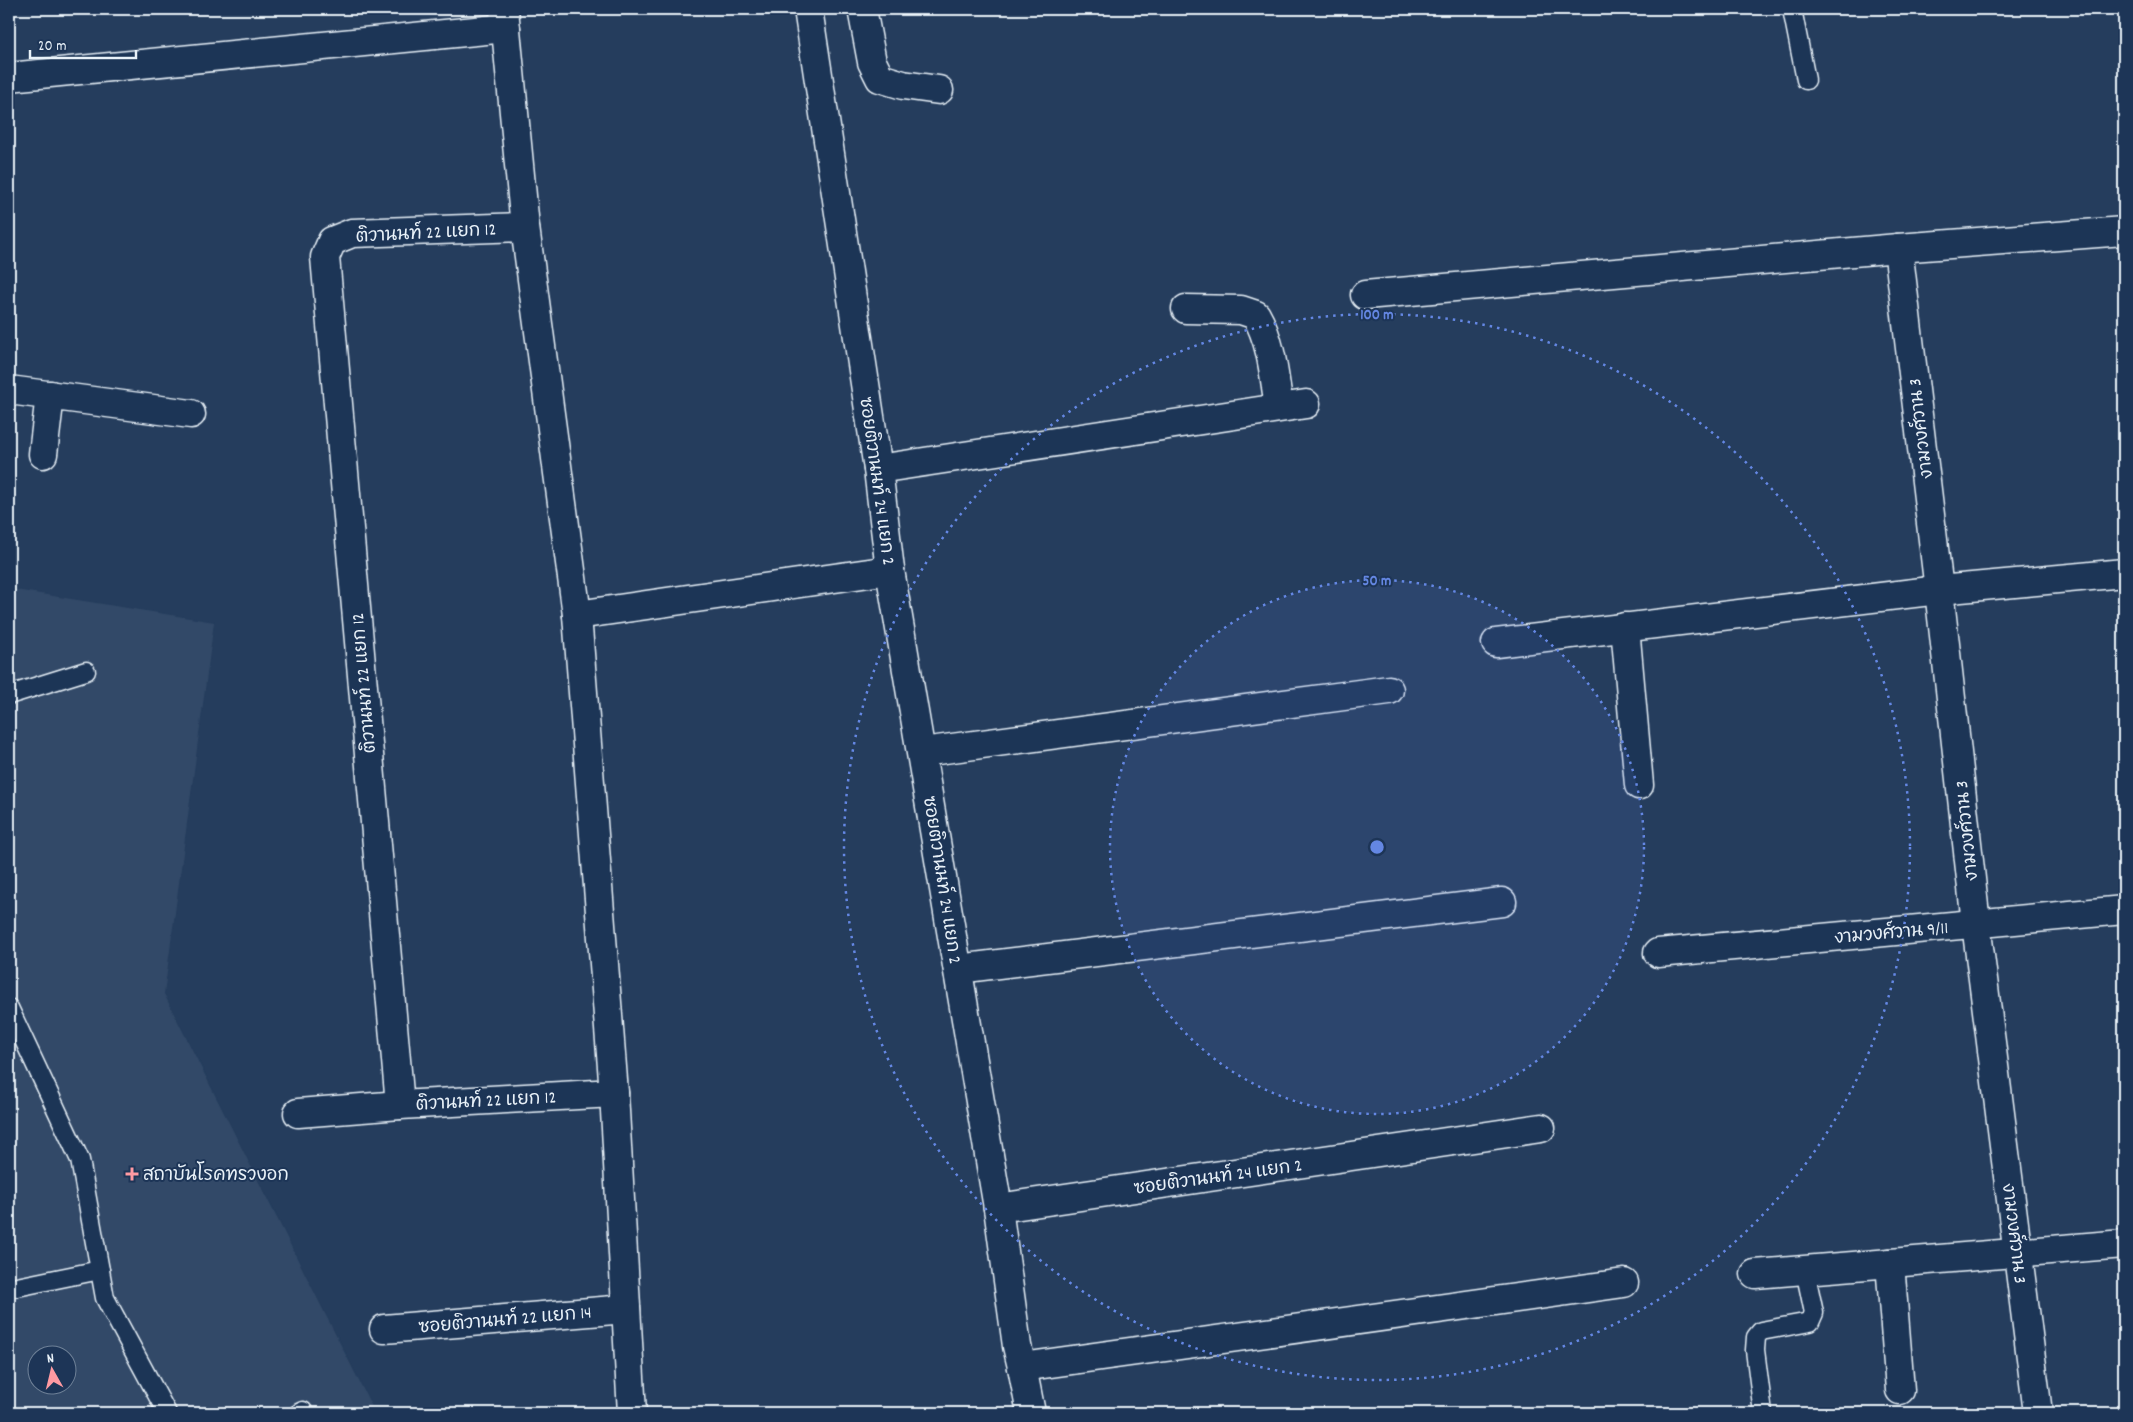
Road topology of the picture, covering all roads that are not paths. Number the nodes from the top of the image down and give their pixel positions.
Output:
1 (808, 9) edge
2 (862, 9) edge
3 (1792, 9) edge
4 (505, 18) edge
5 (9, 76) edge
6 (1806, 80) dead end
7 (938, 90) dead end
8 (524, 227) junction
9 (2124, 231) edge
10 (1898, 248) junction
11 (1365, 295) dead end
12 (1186, 309) dead end
13 (9, 390) edge
14 (50, 395) junction
15 (1306, 404) dead end
16 (1279, 407) junction
17 (191, 414) dead end
18 (43, 454) dead end
19 (878, 469) junction
20 (890, 570) junction
21 (2124, 573) edge
22 (1939, 590) junction
23 (577, 615) junction
24 (1625, 628) junction
25 (1496, 643) dead end
26 (86, 671) dead end
27 (1389, 690) dead end
28 (9, 695) edge
29 (922, 752) junction
30 (1639, 785) dead end
31 (1502, 902) dead end
32 (2124, 910) edge
33 (1976, 924) junction
34 (1658, 953) dead end
35 (958, 969) junction
36 (9, 1008) edge
37 (614, 1093) junction
38 (400, 1105) junction
39 (298, 1113) dead end
40 (1542, 1128) dead end
41 (998, 1208) junction
42 (2124, 1244) edge
43 (2017, 1252) junction
44 (1890, 1263) junction
45 (100, 1270) junction
46 (1805, 1270) junction
47 (1755, 1274) dead end
48 (1624, 1283) dead end
49 (17, 1288) dead end
50 (626, 1309) junction
51 (384, 1329) dead end
52 (1022, 1367) junction
53 (1900, 1390) dead end
54 (167, 1413) edge
55 (632, 1413) edge
56 (1031, 1413) edge
57 (1763, 1413) edge
58 (2038, 1413) edge

1 - 19 street, ซอยติวานนท์ 24 แยก 2
2 - 7 street
3 - 6 lane
4 - 5 street
4 - 8 street
8 - 23 street
8 - 38 street, ติวานนท์ 22 แยก 12
9 - 10 street
10 - 11 street
10 - 22 street, งามวงศ์วาน 3
12 - 16 street
13 - 14 street
14 - 17 street
14 - 18 street
15 - 16 street
16 - 19 street
19 - 20 street, ซอยติวานนท์ 24 แยก 2
20 - 23 street
20 - 29 street, ซอยติวานนท์ 24 แยก 2
21 - 22 street
22 - 24 street
22 - 33 street, งามวงศ์วาน 3
23 - 37 street
24 - 25 street
24 - 30 street
26 - 28 lane
27 - 29 street
29 - 35 street, ซอยติวานนท์ 24 แยก 2
31 - 35 street
32 - 33 street, งามวงศ์วาน 9/11
33 - 34 street, งามวงศ์วาน 9/11
33 - 43 street, งามวงศ์วาน 3
35 - 41 street, ซอยติวานนท์ 24 แยก 2
36 - 45 lane
37 - 38 street, ติวานนท์ 22 แยก 12
37 - 50 street
38 - 39 street
40 - 41 street, ซอยติวานนท์ 24 แยก 2
41 - 52 street
42 - 43 street
43 - 44 street
43 - 58 street, งามวงศ์วาน 3
44 - 46 street
44 - 53 street
45 - 49 lane
45 - 54 lane
46 - 47 street
46 - 57 lane
48 - 52 street
50 - 51 street, ซอยติวานนท์ 22 แยก 14
50 - 55 street
52 - 56 street

